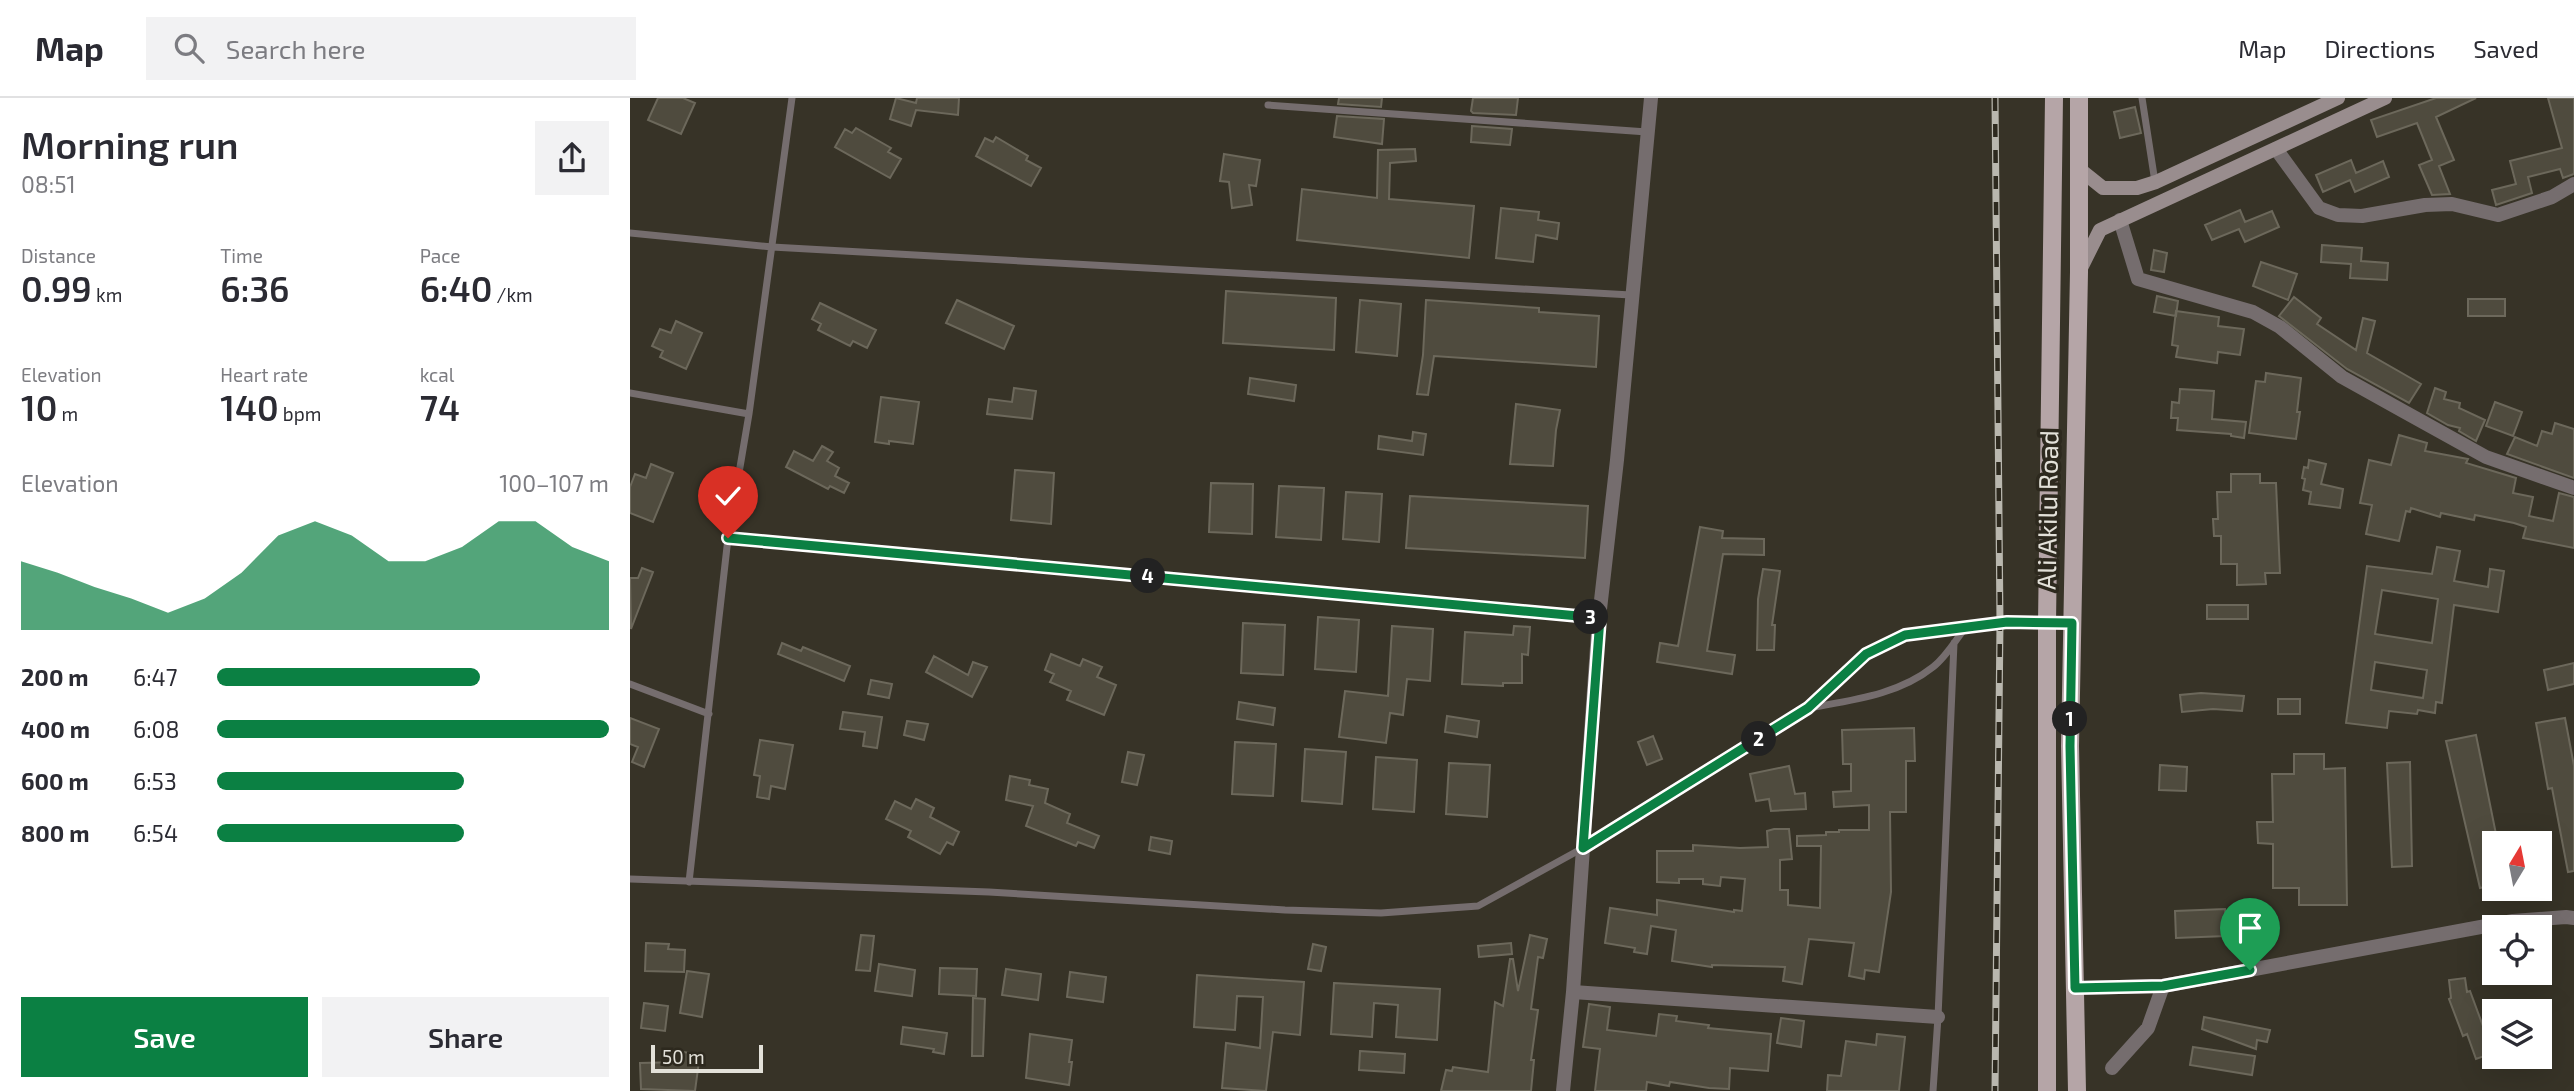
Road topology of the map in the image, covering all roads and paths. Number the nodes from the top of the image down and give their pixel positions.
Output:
1 (792, 98) edge
2 (1651, 98) edge
3 (2054, 98) edge
4 (2079, 98) edge
5 (2142, 98) edge
6 (2338, 98) edge
7 (2385, 98) edge
8 (1268, 105) dead end
9 (1648, 132) junction
10 (2276, 149) junction
11 (2078, 168) junction
12 (2155, 182) junction
13 (2574, 184) edge
14 (2120, 220) junction
15 (630, 233) edge
16 (772, 247) junction
17 (2079, 271) junction
18 (1631, 295) junction
19 (630, 393) edge
20 (749, 414) junction
21 (2574, 488) edge
22 (728, 538) junction
23 (1600, 618) junction
24 (2047, 623) junction
25 (2072, 623) junction
26 (1965, 628) junction
27 (1954, 643) junction
28 (630, 684) edge
29 (1808, 708) junction
30 (709, 715) junction
31 (1583, 848) junction
32 (630, 879) edge
33 (689, 882) junction
34 (2574, 918) edge
35 (2163, 986) junction
36 (2075, 988) junction
37 (1573, 992) junction
38 (1938, 1017) junction
39 (2112, 1068) dead end
40 (1563, 1091) edge
41 (1933, 1091) edge
42 (2048, 1091) edge
43 (2077, 1091) edge

1 - 16 lane
2 - 9 street
3 - 24 main road, Ali Akilu Road
4 - 11 main road, Ali Akilu Road
5 - 12 lane
6 - 12 street
7 - 10 street
8 - 9 lane
9 - 18 street
10 - 13 street
10 - 14 street
11 - 12 street
11 - 17 main road, Ali Akilu Road
14 - 17 street
14 - 21 street
15 - 16 lane
16 - 18 lane
16 - 20 lane
17 - 25 main road, Ali Akilu Road
18 - 23 street
19 - 20 lane
20 - 22 lane
22 - 23 lane
22 - 30 lane
23 - 31 street
24 - 25 main road
24 - 26 lane
24 - 42 main road, Ali Akilu Road
25 - 36 main road, Ali Akilu Road
26 - 27 lane
26 - 29 lane
27 - 29 lane
27 - 38 lane
28 - 30 lane
29 - 31 lane
30 - 33 lane
31 - 33 lane
31 - 37 street
32 - 33 lane
34 - 35 street
35 - 36 street
35 - 39 street
36 - 43 main road, Ali Akilu Road
37 - 38 street
37 - 40 street
38 - 41 lane

